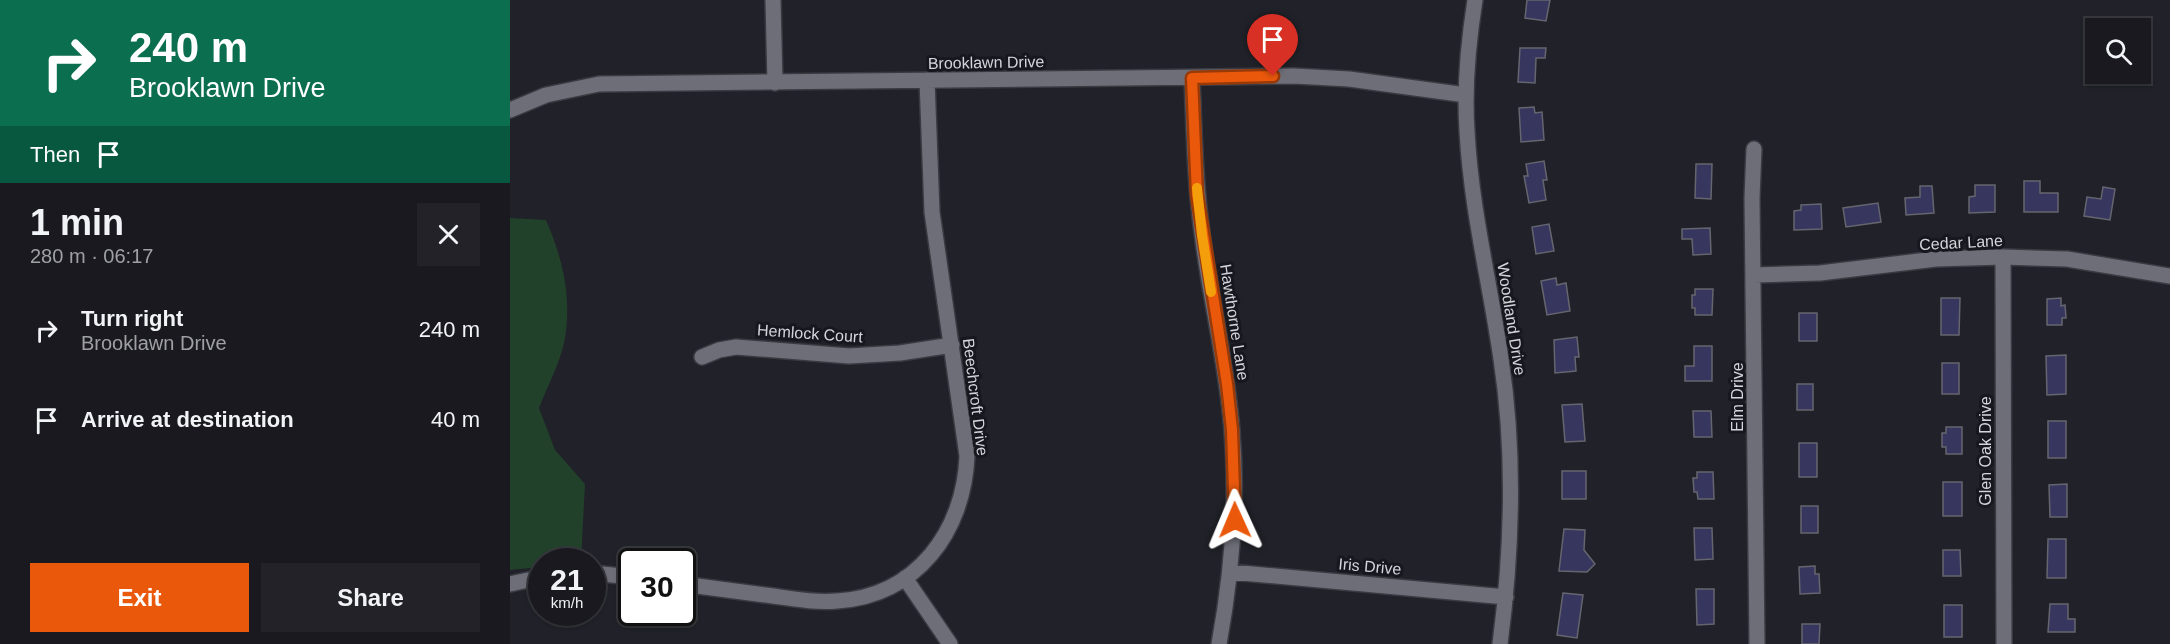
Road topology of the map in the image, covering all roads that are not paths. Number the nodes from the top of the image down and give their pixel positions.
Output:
1 (773, 0) edge
2 (1474, 0) edge
3 (1192, 78) junction
4 (927, 80) junction
5 (775, 83) junction
6 (1466, 94) junction
7 (510, 110) edge
8 (1754, 149) dead end
9 (2003, 257) junction
10 (1754, 275) junction
11 (2170, 276) edge
12 (952, 345) junction
13 (702, 357) dead end
14 (1231, 572) junction
15 (905, 578) junction
16 (528, 580) edge
17 (510, 584) edge
18 (696, 586) edge
19 (1506, 597) junction
20 (950, 644) edge
21 (1219, 644) edge
22 (1500, 644) edge
23 (1757, 644) edge
24 (2004, 644) edge

1 - 5 street
2 - 6 street, Woodland Drive
3 - 4 street, Brooklawn Drive
3 - 6 street, Brooklawn Drive
3 - 14 street, Hawthorne Lane
4 - 5 street, Brooklawn Drive
4 - 12 street, Beechcroft Drive
5 - 7 street, Brooklawn Drive
6 - 19 street, Woodland Drive
8 - 10 street, Elm Drive
9 - 10 street, Cedar Lane
9 - 11 street, Cedar Lane
9 - 24 street, Glen Oak Drive
10 - 23 street, Elm Drive
12 - 13 street, Hemlock Court
12 - 15 street, Beechcroft Drive
14 - 19 street, Iris Drive
14 - 21 street, Hawthorne Lane
15 - 18 street, Beechcroft Drive
15 - 20 street
16 - 17 street
19 - 22 street, Woodland Drive

